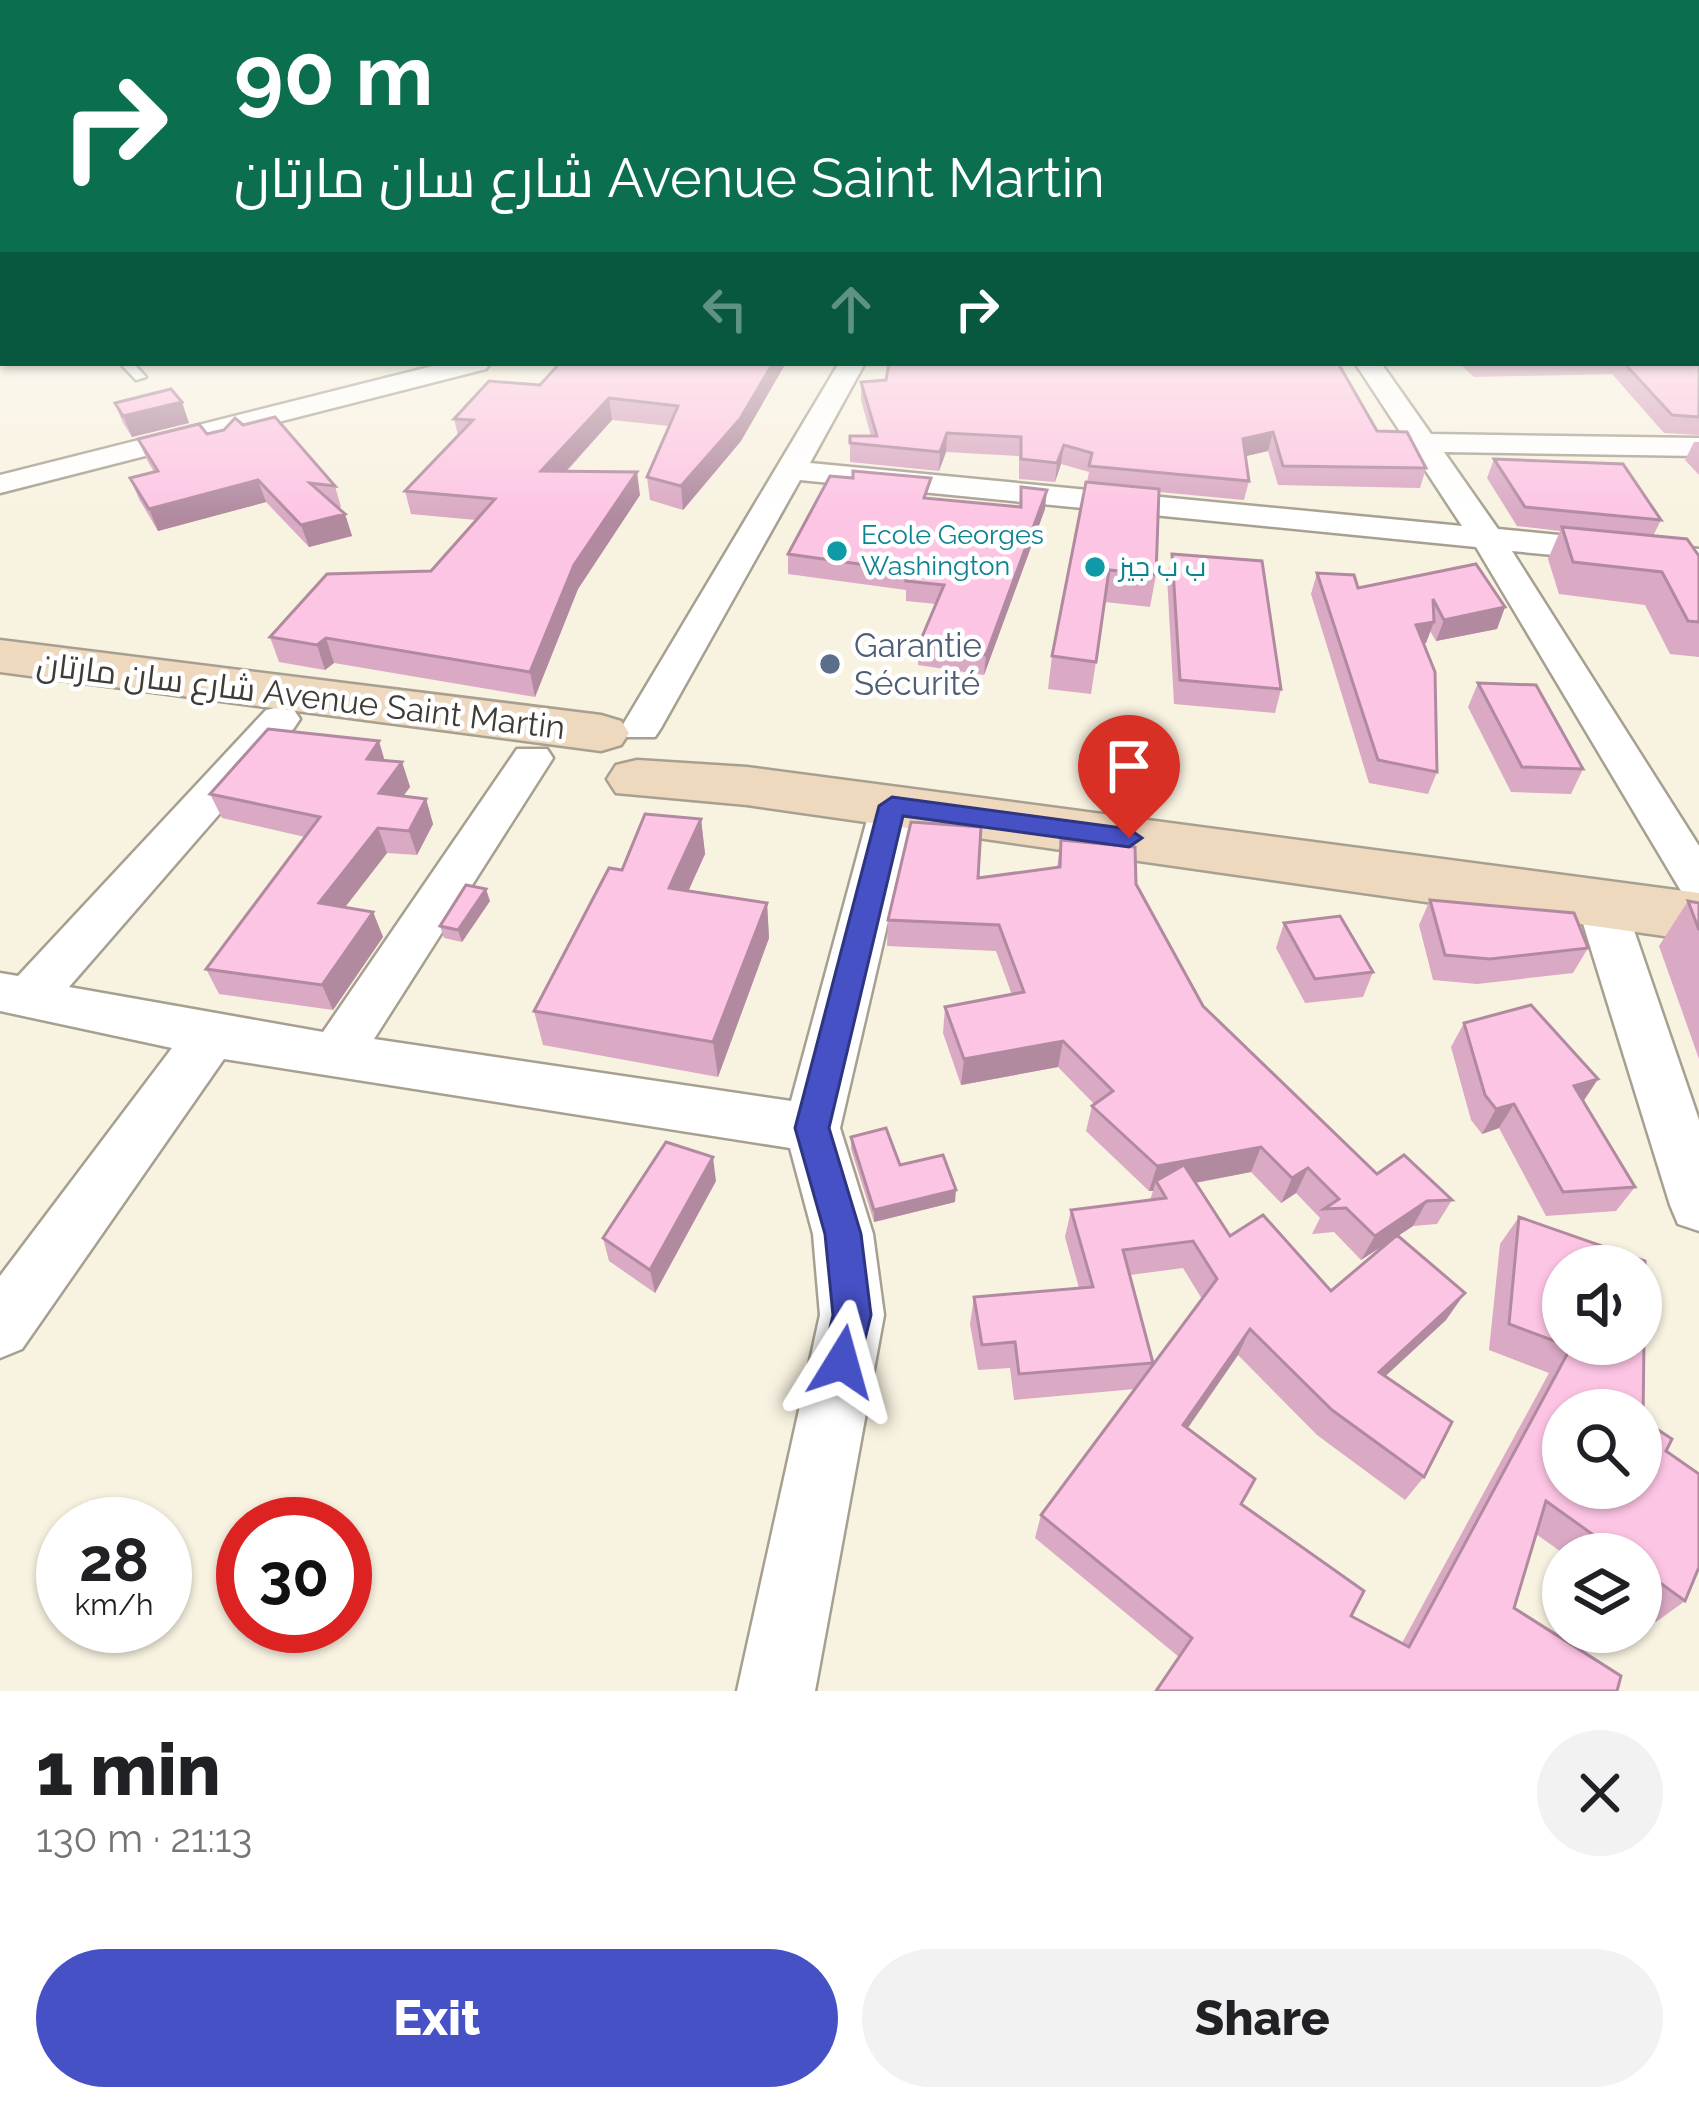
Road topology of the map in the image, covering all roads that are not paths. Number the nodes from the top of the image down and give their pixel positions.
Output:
1 (129, 366) edge
2 (465, 366) edge
3 (850, 366) edge
4 (1370, 366) edge
5 (140, 377) dead end
6 (1421, 443) junction
7 (1699, 447) edge
8 (792, 470) junction
9 (0, 484) edge
10 (1489, 541) junction
11 (1699, 559) edge
12 (0, 656) edge
13 (0, 681) edge
14 (280, 719) junction
15 (609, 750) junction
16 (892, 806) junction
17 (1698, 893) edge
18 (1601, 904) junction
19 (14, 995) edge
20 (211, 1036) junction
21 (334, 1057) junction
22 (812, 1128) junction
23 (1699, 1205) edge
24 (0, 1327) edge
25 (776, 1691) edge

1 - 5 lane
2 - 9 street
3 - 8 street
4 - 6 street
6 - 7 street
6 - 10 street
8 - 10 street
8 - 15 street
10 - 11 street
10 - 17 street
12 - 15 main road, شارع سان مارتان Avenue Saint Martin
13 - 14 main road, شارع سان مارتان Avenue Saint Martin
14 - 15 main road, شارع سان مارتان Avenue Saint Martin
14 - 19 street
15 - 16 main road, شارع سان مارتان Avenue Saint Martin
15 - 17 main road, شارع سان مارتان Avenue Saint Martin
15 - 21 street
16 - 18 main road, شارع سان مارتان Avenue Saint Martin
16 - 22 street
17 - 18 main road, شارع سان مارتان Avenue Saint Martin
18 - 23 street
19 - 20 street
20 - 21 street
20 - 24 street
21 - 22 street
22 - 25 street

